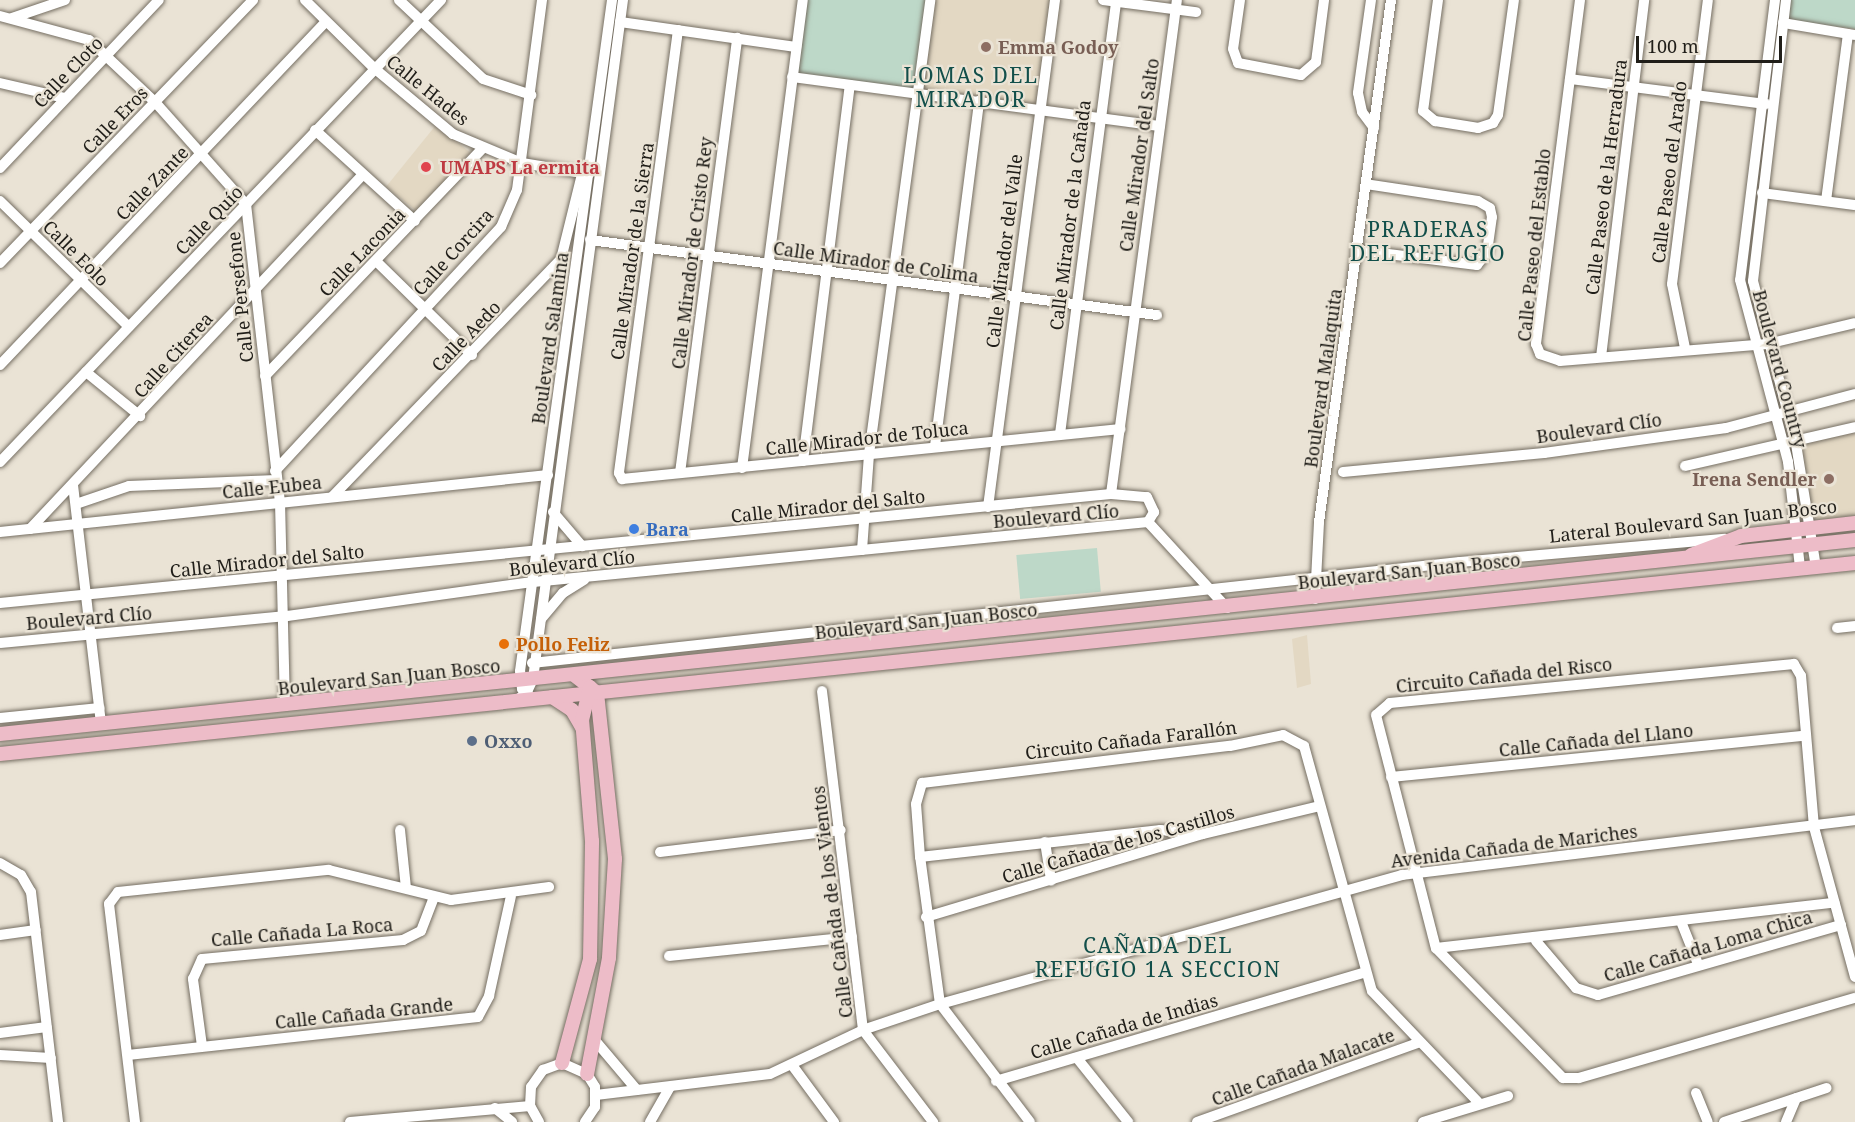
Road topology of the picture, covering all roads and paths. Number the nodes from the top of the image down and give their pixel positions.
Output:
1 (65, 0) edge
2 (159, 0) edge
3 (253, 0) edge
4 (305, 0) edge
5 (399, 0) edge
6 (441, 0) edge
7 (542, 0) edge
8 (612, 0) edge
9 (622, 0) edge
10 (803, 0) edge
11 (930, 0) edge
12 (1055, 0) edge
13 (1103, 0) edge
14 (1240, 0) edge
15 (1324, 0) edge
16 (1371, 0) edge
17 (1391, 0) edge
18 (1437, 0) edge
19 (1514, 0) edge
20 (1580, 0) edge
21 (1644, 0) edge
22 (1708, 0) edge
23 (1775, 0) edge
24 (1786, 0) edge
25 (1116, 1) edge
26 (1176, 5) edge
27 (1196, 12) dead end
28 (6, 17) edge
29 (421, 21) junction
30 (326, 22) junction
31 (620, 22) junction
32 (1783, 23) junction
33 (678, 30) junction
34 (1852, 34) edge
35 (737, 38) junction
36 (796, 47) junction
37 (108, 54) junction
38 (374, 68) junction
39 (792, 77) junction
40 (1570, 79) junction
41 (0, 84) edge
42 (850, 85) junction
43 (1633, 87) junction
44 (918, 94) junction
45 (531, 95) junction
46 (1696, 95) junction
47 (65, 98) junction
48 (979, 101) junction
49 (155, 102) junction
50 (1761, 104) junction
51 (1772, 105) junction
52 (1039, 111) junction
53 (1099, 118) junction
54 (1160, 126) junction
55 (1374, 128) junction
56 (315, 130) junction
57 (481, 150) junction
58 (0, 151) edge
59 (14, 154) junction
60 (202, 154) junction
61 (522, 163) junction
62 (0, 168) edge
63 (585, 174) junction
64 (363, 175) junction
65 (1366, 184) junction
66 (1762, 193) junction
67 (0, 201) edge
68 (1826, 201) junction
69 (246, 204) junction
70 (1855, 205) edge
71 (415, 221) junction
72 (31, 231) junction
73 (590, 240) junction
74 (649, 248) junction
75 (1356, 250) junction
76 (708, 255) junction
77 (377, 261) junction
78 (0, 263) edge
79 (768, 264) junction
80 (827, 272) junction
81 (892, 280) junction
82 (80, 281) junction
83 (256, 289) junction
84 (956, 289) junction
85 (1015, 297) junction
86 (1075, 304) junction
87 (423, 309) junction
88 (1135, 312) junction
89 (1157, 315) dead end
90 (1855, 323) edge
91 (129, 327) junction
92 (1752, 343) junction
93 (1767, 344) junction
94 (1685, 348) junction
95 (472, 355) junction
96 (1601, 357) junction
97 (0, 365) edge
98 (86, 372) junction
99 (264, 376) junction
100 (1855, 394) edge
101 (1788, 411) junction
102 (1773, 415) junction
103 (140, 416) junction
104 (1855, 427) edge
105 (1120, 429) junction
106 (1060, 434) junction
107 (996, 441) junction
108 (1796, 444) junction
109 (935, 447) junction
110 (1784, 447) junction
111 (3, 454) edge
112 (869, 454) junction
113 (803, 461) junction
114 (1686, 466) dead end
115 (742, 468) junction
116 (1343, 472) dead end
117 (680, 473) junction
118 (275, 475) junction
119 (548, 475) junction
120 (620, 476) joint
121 (73, 485) junction
122 (1111, 494) junction
123 (332, 497) junction
124 (280, 502) junction
125 (76, 504) junction
126 (988, 507) junction
127 (553, 512) junction
128 (861, 520) junction
129 (1148, 522) junction
130 (78, 523) junction
131 (1855, 523) edge
132 (30, 529) junction
133 (1803, 530) junction
134 (0, 532) edge
135 (1730, 539) junction
136 (1855, 540) edge
137 (1813, 545) junction
138 (582, 546) junction
139 (1798, 547) junction
140 (543, 550) junction
141 (862, 550) junction
142 (1679, 561) junction
143 (1855, 563) edge
144 (1816, 567) junction
145 (1800, 568) junction
146 (285, 576) junction
147 (590, 577) junction
148 (1316, 580) junction
149 (538, 582) junction
150 (1212, 591) junction
151 (87, 595) junction
152 (1315, 598) junction
153 (0, 603) edge
154 (1227, 608) junction
155 (1186, 613) junction
156 (287, 616) junction
157 (538, 625) junction
158 (1855, 626) edge
159 (1837, 628) dead end
160 (1188, 633) junction
161 (92, 635) junction
162 (0, 643) edge
163 (532, 663) junction
164 (638, 668) junction
165 (606, 672) junction
166 (574, 675) junction
167 (522, 681) junction
168 (639, 689) junction
169 (592, 690) junction
170 (620, 690) junction
171 (822, 691) dead end
172 (539, 697) junction
173 (510, 702) junction
174 (285, 706) junction
175 (99, 708) junction
176 (0, 718) edge
177 (101, 724) junction
178 (584, 732) junction
179 (0, 734) edge
180 (1804, 736) junction
181 (0, 754) edge
182 (605, 760) junction
183 (1390, 777) junction
184 (1320, 806) junction
185 (1855, 820) edge
186 (1814, 827) junction
187 (400, 830) dead end
188 (841, 830) junction
189 (1203, 834) junction
190 (1045, 842) junction
191 (660, 852) dead end
192 (920, 857) junction
193 (0, 863) edge
194 (1416, 872) junction
195 (1051, 881) junction
196 (549, 887) dead end
197 (406, 888) junction
198 (1343, 890) junction
199 (511, 896) junction
200 (434, 897) junction
201 (1834, 903) junction
202 (926, 917) junction
203 (1682, 924) junction
204 (1841, 925) junction
205 (36, 930) junction
206 (0, 935) edge
207 (852, 937) junction
208 (1536, 941) junction
209 (1436, 948) junction
210 (669, 956) dead end
211 (1698, 964) junction
212 (1364, 973) junction
213 (1855, 977) edge
214 (1855, 998) edge
215 (940, 1004) junction
216 (47, 1027) junction
217 (863, 1030) junction
218 (0, 1033) edge
219 (592, 1037) junction
220 (1420, 1042) junction
221 (202, 1046) junction
222 (0, 1055) edge
223 (128, 1055) junction
224 (51, 1058) junction
225 (1077, 1058) junction
226 (562, 1063) junction
227 (792, 1065) junction
228 (587, 1074) junction
229 (996, 1081) junction
230 (670, 1087) junction
231 (1827, 1088) dead end
232 (637, 1090) junction
233 (1696, 1093) dead end
234 (596, 1095) junction
235 (1508, 1096) dead end
236 (1796, 1098) junction
237 (1479, 1102) junction
238 (530, 1106) junction
239 (495, 1108) junction
240 (453, 1110) junction
241 (58, 1122) edge
242 (135, 1122) edge
243 (350, 1122) edge
244 (447, 1122) edge
245 (512, 1122) edge
246 (538, 1122) edge
247 (585, 1122) edge
248 (651, 1122) edge
249 (834, 1122) edge
250 (933, 1122) edge
251 (1030, 1122) edge
252 (1128, 1122) edge
253 (1197, 1122) edge
254 (1423, 1122) edge
255 (1708, 1122) edge
256 (1724, 1122) edge
257 (1786, 1122) edge

1 - 28 street
2 - 37 street, Calle Cloto
3 - 49 street, Calle Eros
4 - 30 street, Calle Hades
5 - 29 street
6 - 29 street, Calle Quío
7 - 45 street, Calle Corcira
8 - 63 street, Boulevard Salamina
9 - 31 street, Boulevard Salamina
10 - 36 street
11 - 44 street
12 - 52 street, Calle Mirador del Valle
13 - 25 street
14 - 15 street
16 - 55 street
17 - 55 street, Boulevard Malaquita
18 - 19 street
20 - 40 street, Calle Paseo del Establo
21 - 43 street, Calle Paseo de la Herradura
22 - 46 street, Calle Paseo del Arado
23 - 50 street, Boulevard Country
24 - 32 street, Boulevard Country
25 - 26 street
25 - 53 street, Calle Mirador de la Cañada
26 - 27 street
26 - 54 street, Calle Mirador del Salto
28 - 37 street, Calle Persefone
29 - 38 street, Calle Quío
29 - 45 street
30 - 38 street, Calle Hades
30 - 60 street, Calle Zante
31 - 33 street
31 - 73 street, Boulevard Salamina
32 - 34 street
32 - 51 street, Boulevard Country
33 - 35 street
33 - 74 street, Calle Mirador de la Sierra
34 - 68 street
35 - 36 street
35 - 76 street, Calle Mirador de Cristo Rey
36 - 39 street
37 - 47 street, Calle Cloto
37 - 49 street, Calle Persefone
38 - 56 street, Calle Quío
38 - 57 street, Calle Hades
39 - 42 street
39 - 79 street
40 - 43 street
40 - 96 street, Calle Paseo del Establo
41 - 47 street
42 - 44 street
42 - 80 street
43 - 46 street
43 - 96 street, Calle Paseo de la Herradura
44 - 48 street
44 - 81 street
45 - 61 street, Calle Corcira
46 - 50 street
46 - 94 street, Calle Paseo del Arado
47 - 59 street, Calle Cloto
48 - 52 street
48 - 84 street
49 - 60 street, Calle Persefone
49 - 72 street, Calle Eros
50 - 51 street
50 - 92 street, Boulevard Country
51 - 66 street, Boulevard Country
52 - 53 street
52 - 85 street, Calle Mirador del Valle
53 - 54 street
53 - 86 street, Calle Mirador de la Cañada
54 - 88 street, Calle Mirador del Salto
55 - 65 street, Boulevard Malaquita
56 - 64 street
56 - 69 street, Calle Quío
57 - 61 street, Calle Hades
57 - 71 street, Calle Laconia
58 - 59 street
59 - 62 street, Calle Cloto
60 - 69 street, Calle Persefone
60 - 82 street, Calle Zante
61 - 63 street, Calle Hades
61 - 87 street, Calle Corcira
63 - 95 street, Calle Aedo
63 - 119 street, Boulevard Salamina
64 - 71 street
64 - 83 street, Calle Citerea
65 - 75 street, Boulevard Malaquita
65 - 75 street
66 - 68 street
66 - 93 street, Boulevard Country
67 - 72 street, Calle Eolo
68 - 70 street
69 - 83 street, Calle Persefone
69 - 91 street, Calle Quío
71 - 77 street, Calle Laconia
72 - 78 street, Calle Eros
72 - 82 street, Calle Eolo
73 - 74 street, Calle Mirador de Colima
73 - 127 street, Boulevard Salamina
74 - 76 street, Calle Mirador de Colima
74 - 120 street, Calle Mirador de la Sierra
75 - 148 street, Boulevard Malaquita
76 - 79 street, Calle Mirador de Colima
76 - 117 street, Calle Mirador de Cristo Rey
77 - 87 street
77 - 99 street, Calle Laconia
79 - 80 street, Calle Mirador de Colima
79 - 115 street
80 - 81 street, Calle Mirador de Colima
80 - 113 street
81 - 84 street, Calle Mirador de Colima
81 - 112 street
82 - 91 street, Calle Eolo
82 - 97 street, Calle Zante
83 - 99 street, Calle Persefone
83 - 103 street, Calle Citerea
84 - 85 street, Calle Mirador de Colima
84 - 109 street
85 - 86 street, Calle Mirador de Colima
85 - 107 street, Calle Mirador del Valle
86 - 88 street, Calle Mirador de Colima
86 - 106 street, Calle Mirador de la Cañada
87 - 95 street
87 - 118 street, Calle Corcira
88 - 89 street, Calle Mirador de Colima
88 - 105 street, Calle Mirador del Salto
90 - 93 street, Calle Paseo del Establo
91 - 98 street, Calle Quío
92 - 93 street, Calle Paseo del Establo
92 - 94 street, Calle Paseo del Establo
92 - 102 street, Boulevard Country
93 - 101 street, Boulevard Country
94 - 96 street, Calle Paseo del Establo
95 - 123 street, Calle Aedo
98 - 103 street
98 - 111 street, Calle Quío
99 - 118 street, Calle Persefone
100 - 101 street, Boulevard Clío
101 - 102 street, Boulevard Clío
101 - 108 street, Boulevard Country
102 - 110 street, Boulevard Country
102 - 116 street, Boulevard Clío
103 - 121 street, Calle Citerea
104 - 108 street
105 - 106 street, Calle Mirador de Toluca
105 - 122 street, Calle Mirador del Salto
106 - 107 street, Calle Mirador de Toluca
107 - 109 street, Calle Mirador de Toluca
107 - 126 street, Calle Mirador del Valle
108 - 110 street
108 - 133 street, Boulevard Country
109 - 112 street, Calle Mirador de Toluca
110 - 114 street
110 - 133 street, Boulevard Country
112 - 113 street, Calle Mirador de Toluca
112 - 128 street
113 - 115 street, Calle Mirador de Toluca
115 - 117 street, Calle Mirador de Toluca
117 - 120 street, Calle Mirador de Toluca
118 - 124 street, Calle Persefone
118 - 125 street
119 - 123 street, Calle Eubea
119 - 140 street, Boulevard Salamina
121 - 125 street
121 - 132 street, Calle Citerea
122 - 126 street, Calle Mirador del Salto
122 - 129 street, Calle Mirador del Salto
123 - 124 street, Calle Eubea
124 - 130 street, Calle Eubea
124 - 146 street, Calle Persefone
125 - 130 street
126 - 128 street, Calle Mirador del Salto
127 - 138 street
127 - 140 street, Boulevard Salamina
128 - 138 street, Calle Mirador del Salto
128 - 141 street
129 - 141 street, Boulevard Clío
129 - 150 street
130 - 132 street, Calle Eubea
130 - 151 street
131 - 133 main road, Lateral Boulevard San Juan Bosco
132 - 134 street, Calle Eubea
133 - 135 main road, Lateral Boulevard San Juan Bosco
133 - 137 street, Boulevard Country
133 - 139 street, Boulevard Country
135 - 142 main road
135 - 148 street, Lateral Boulevard San Juan Bosco
136 - 137 main road, Boulevard San Juan Bosco
137 - 139 main road, Boulevard San Juan Bosco
137 - 144 street, Boulevard Country
138 - 140 street, Calle Mirador del Salto
139 - 142 main road, Boulevard San Juan Bosco
139 - 145 street, Boulevard Country
140 - 146 street, Calle Mirador del Salto
140 - 149 street, Boulevard Salamina
141 - 147 street, Boulevard Clío
142 - 152 main road, Boulevard San Juan Bosco
143 - 144 main road, Boulevard San Juan Bosco
144 - 145 main road, Boulevard San Juan Bosco
145 - 160 main road, Boulevard San Juan Bosco
146 - 151 street, Calle Mirador del Salto
146 - 156 street, Calle Persefone
147 - 149 street, Boulevard Clío
147 - 157 street
148 - 150 street, Lateral Boulevard San Juan Bosco
148 - 152 street, Boulevard Malaquita
149 - 156 street, Boulevard Clío
149 - 157 street, Boulevard Salamina
149 - 167 street, Boulevard Salamina
150 - 154 street
150 - 163 street, Lateral Boulevard San Juan Bosco
151 - 153 street, Calle Mirador del Salto
151 - 161 street
152 - 154 main road, Boulevard San Juan Bosco
154 - 155 main road, Boulevard San Juan Bosco
155 - 160 main road
155 - 164 main road, Boulevard San Juan Bosco
156 - 161 street, Boulevard Clío
156 - 174 street, Calle Persefone
157 - 163 street, Boulevard Salamina
158 - 159 street
160 - 168 main road, Boulevard San Juan Bosco
161 - 162 street, Boulevard Clío
161 - 175 street
163 - 167 street, Boulevard Salamina
164 - 165 main road, Boulevard San Juan Bosco
164 - 168 main road
165 - 166 main road, Boulevard San Juan Bosco
165 - 169 main road
166 - 167 main road, Boulevard San Juan Bosco
166 - 169 main road
167 - 172 street
167 - 173 main road
167 - 174 main road, Boulevard San Juan Bosco
168 - 170 main road, Boulevard San Juan Bosco
169 - 170 main road, Boulevard San Juan Bosco
169 - 172 main road, Boulevard San Juan Bosco
169 - 178 main road
169 - 182 main road
170 - 182 main road
171 - 188 street, Calle Cañada de los Vientos
172 - 173 main road, Boulevard San Juan Bosco
172 - 178 main road
173 - 181 main road, Boulevard San Juan Bosco
174 - 177 main road, Boulevard San Juan Bosco
175 - 176 street
175 - 177 street
177 - 179 main road, Boulevard San Juan Bosco
178 - 226 main road
180 - 183 street, Calle Cañada del Llano
180 - 183 street, Circuito Cañada del Risco
180 - 186 street, Circuito Cañada del Risco
182 - 219 main road
183 - 194 street, Circuito Cañada del Risco
184 - 189 street, Calle Cañada de los Castillos
184 - 192 street, Circuito Cañada Farallón
184 - 198 street, Circuito Cañada Farallón
185 - 186 street, Avenida Cañada de Mariches
186 - 194 street, Avenida Cañada de Mariches
186 - 201 street, Circuito Cañada del Risco
187 - 197 street
188 - 191 street
188 - 207 street, Calle Cañada de los Vientos
189 - 190 street
189 - 195 street, Calle Cañada de los Castillos
190 - 192 street
190 - 195 street
192 - 202 street, Circuito Cañada Farallón
193 - 205 street
194 - 198 street, Avenida Cañada de Mariches
194 - 209 street, Circuito Cañada del Risco
195 - 202 street, Calle Cañada de los Castillos
196 - 199 street
197 - 200 street
197 - 223 street
198 - 212 street, Circuito Cañada Farallón
198 - 215 street, Avenida Cañada de Mariches
199 - 200 street
199 - 221 street, Calle Cañada Grande
200 - 221 street, Calle Cañada La Roca
201 - 203 street, Calle Cañada Loma Chica
201 - 204 street, Circuito Cañada del Risco
202 - 215 street, Circuito Cañada Farallón
203 - 208 street, Calle Cañada Loma Chica
203 - 211 street
204 - 211 street, Calle Cañada Loma Chica
204 - 213 street, Circuito Cañada del Risco
205 - 206 street
205 - 216 street
207 - 210 street
207 - 217 street, Calle Cañada de los Vientos
208 - 209 street, Calle Cañada Loma Chica
208 - 211 street, Calle Cañada Loma Chica
209 - 214 street, Circuito Cañada del Risco
212 - 220 street, Circuito Cañada Farallón
212 - 225 street, Calle Cañada de Indias
215 - 217 street, Avenida Cañada de Mariches
215 - 229 street, Circuito Cañada Farallón
216 - 218 street
216 - 224 street
217 - 227 street, Avenida Cañada de Mariches
217 - 250 street, Calle Cañada de los Vientos
219 - 228 main road
219 - 232 street
220 - 237 street, Circuito Cañada Farallón
220 - 253 street, Calle Cañada Malacate
221 - 223 street, Calle Cañada Grande
222 - 224 street
223 - 242 street
224 - 241 street
225 - 229 street, Calle Cañada de Indias
225 - 252 street
226 - 228 street
226 - 238 street
227 - 230 street, Avenida Cañada de Mariches
227 - 249 street
228 - 234 street
229 - 251 street, Circuito Cañada Farallón
230 - 232 street, Avenida Cañada de Mariches
230 - 248 street
231 - 236 street
232 - 234 street, Avenida Cañada de Mariches
233 - 255 street
234 - 247 street
235 - 237 street
236 - 256 street
236 - 257 street
237 - 254 street
238 - 239 street
238 - 246 street
239 - 240 street
239 - 245 street
240 - 243 street
240 - 244 street

